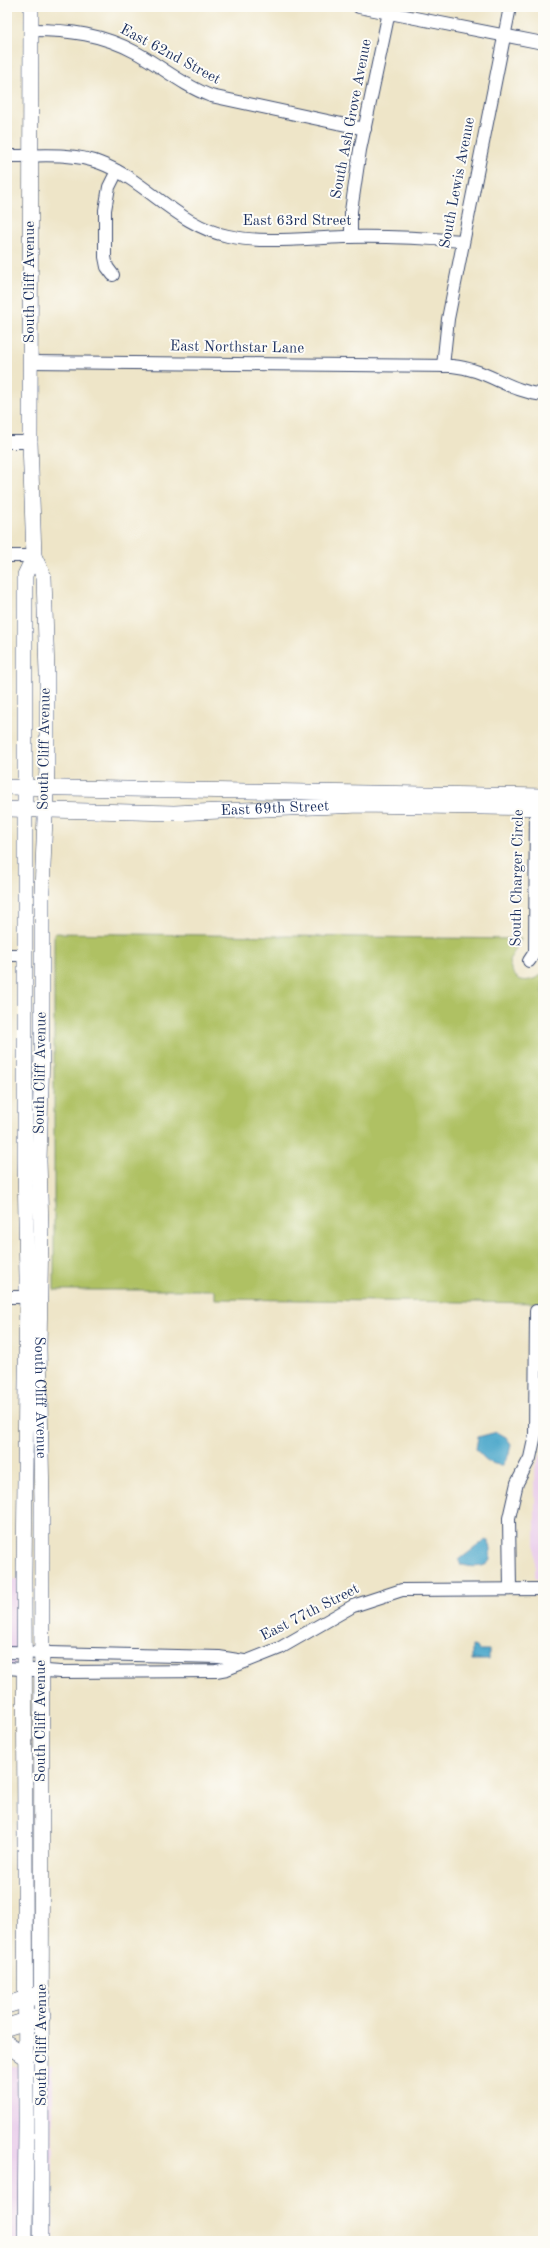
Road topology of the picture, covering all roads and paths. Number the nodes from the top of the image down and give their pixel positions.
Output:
1 (31, 7) edge
2 (359, 7) edge
3 (510, 7) edge
4 (389, 10) edge
5 (31, 30) junction
6 (504, 36) junction
7 (543, 43) edge
8 (365, 129) junction
9 (7, 156) edge
10 (30, 156) junction
11 (117, 171) junction
12 (351, 237) junction
13 (463, 241) junction
14 (113, 275) dead end
15 (30, 362) junction
16 (443, 366) junction
17 (543, 395) edge
18 (7, 442) edge
19 (30, 442) junction
20 (7, 556) edge
21 (34, 556) junction
22 (7, 787) edge
23 (26, 788) junction
24 (44, 788) junction
25 (539, 802) edge
26 (7, 809) edge
27 (26, 810) junction
28 (44, 810) junction
29 (7, 955) edge
30 (26, 955) junction
31 (529, 961) dead end
32 (7, 1297) edge
33 (34, 1297) junction
34 (536, 1311) dead end
35 (510, 1589) junction
36 (543, 1589) edge
37 (7, 1652) edge
38 (25, 1653) junction
39 (41, 1653) junction
40 (244, 1661) junction
41 (7, 1668) edge
42 (25, 1669) junction
43 (41, 1670) junction
44 (34, 1997) junction
45 (7, 2005) edge
46 (42, 2016) junction
47 (25, 2021) junction
48 (7, 2027) edge
49 (7, 2044) edge
50 (26, 2057) junction
51 (25, 2241) edge
52 (41, 2241) edge

1 - 5 main road, South Cliff Avenue
2 - 4 street
3 - 6 street, South Lewis Avenue
4 - 6 street
4 - 8 street, South Ash Grove Avenue
5 - 8 street, East 62nd Street
5 - 10 main road, South Cliff Avenue
6 - 7 street
6 - 13 street, South Lewis Avenue
8 - 12 street, South Ash Grove Avenue
9 - 10 street, East 63rd Street
10 - 11 street, East 63rd Street
10 - 15 main road, South Cliff Avenue
11 - 12 street, East 63rd Street
11 - 14 street
12 - 13 street, East 63rd Street
13 - 16 street, South Lewis Avenue
15 - 16 street, East Northstar Lane
15 - 19 main road, South Cliff Avenue
16 - 17 street, East Northstar Lane
18 - 19 street
19 - 21 main road, South Cliff Avenue
20 - 21 street
21 - 23 main road, South Cliff Avenue
21 - 24 main road, South Cliff Avenue
22 - 23 main road, East 69th Street
23 - 24 main road, East 69th Street
23 - 27 main road, South Cliff Avenue
24 - 25 main road, East 69th Street
24 - 28 main road, South Cliff Avenue
25 - 28 main road, East 69th Street
25 - 31 street, South Charger Circle
26 - 27 main road, East 69th Street
27 - 28 main road, East 69th Street
27 - 30 main road, South Cliff Avenue
28 - 33 main road, South Cliff Avenue
29 - 30 street
30 - 33 main road, South Cliff Avenue
32 - 33 street
33 - 38 main road, South Cliff Avenue
33 - 39 main road, South Cliff Avenue
34 - 35 street
35 - 36 street, East 77th Street
35 - 40 street, East 77th Street
37 - 38 street, East 77th Street
38 - 39 street, East 77th Street
38 - 42 main road, South Cliff Avenue
39 - 40 street, East 77th Street
39 - 43 main road, South Cliff Avenue
40 - 43 street, East 77th Street
41 - 42 street, East 77th Street
42 - 43 street, East 77th Street
42 - 44 main road, South Cliff Avenue
43 - 44 main road, South Cliff Avenue
44 - 45 highway
44 - 46 main road, South Cliff Avenue
44 - 47 main road, South Cliff Avenue
46 - 47 highway
46 - 52 main road, South Cliff Avenue
47 - 48 highway
47 - 50 main road, South Cliff Avenue
49 - 50 highway
50 - 51 main road, South Cliff Avenue

